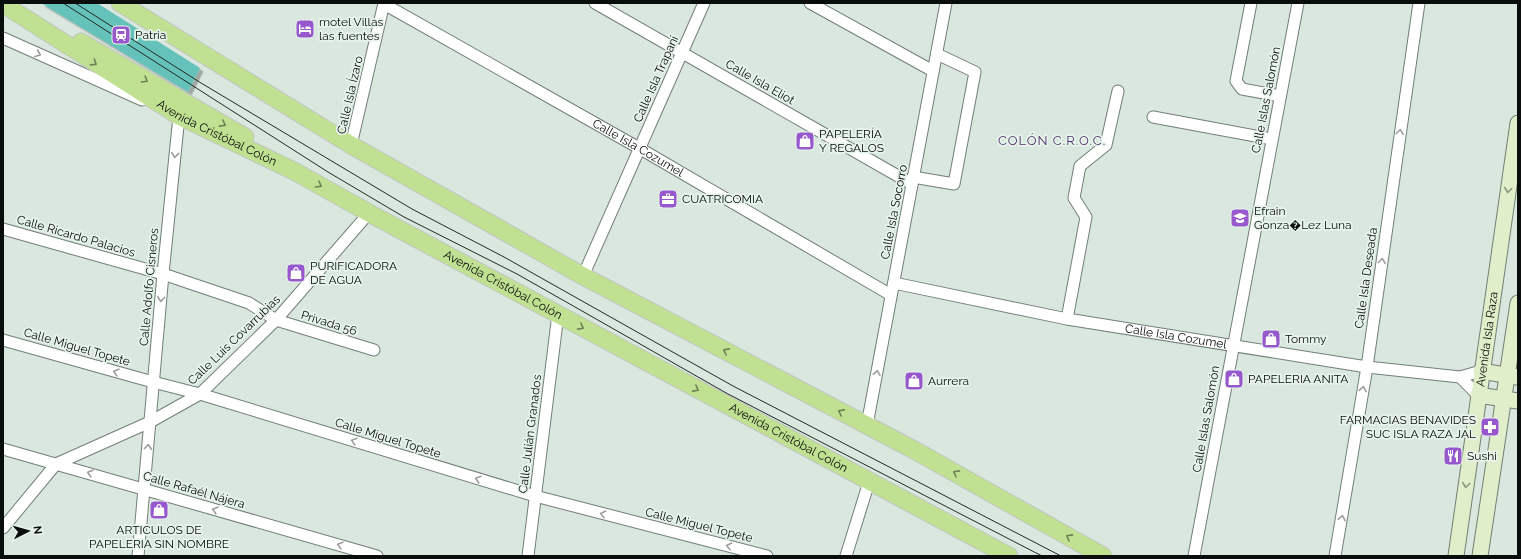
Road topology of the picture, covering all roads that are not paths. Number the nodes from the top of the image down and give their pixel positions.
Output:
1 (15, 3) edge
2 (120, 3) edge
3 (384, 3) edge
4 (594, 3) edge
5 (704, 3) edge
6 (810, 3) edge
7 (946, 3) edge
8 (1251, 3) edge
9 (1298, 3) edge
10 (1419, 3) edge
11 (3, 4) edge
12 (3, 38) edge
13 (682, 52) junction
14 (936, 54) junction
15 (933, 71) junction
16 (1118, 91) dead end
17 (1280, 96) junction
18 (184, 111) junction
19 (1153, 117) dead end
20 (1518, 123) edge
21 (1272, 138) junction
22 (351, 145) junction
23 (640, 148) junction
24 (913, 180) junction
25 (370, 214) junction
26 (3, 229) edge
27 (163, 274) junction
28 (583, 276) junction
29 (894, 283) junction
30 (891, 295) junction
31 (1518, 303) edge
32 (558, 314) junction
33 (1067, 319) junction
34 (276, 320) junction
35 (3, 340) edge
36 (1233, 346) junction
37 (374, 350) dead end
38 (1367, 366) junction
39 (1481, 371) junction
40 (1513, 376) edge
41 (1460, 377) junction
42 (153, 382) junction
43 (200, 394) junction
44 (1478, 395) junction
45 (1511, 400) edge
46 (150, 422) junction
47 (867, 425) junction
48 (3, 449) edge
49 (56, 464) junction
50 (869, 482) junction
51 (144, 489) junction
52 (535, 496) junction
53 (3, 528) edge
54 (138, 556) edge
55 (377, 556) edge
56 (528, 556) edge
57 (767, 556) edge
58 (846, 556) edge
59 (1009, 556) edge
60 (1103, 556) edge
61 (1194, 556) edge
62 (1335, 556) edge
63 (1456, 556) edge
64 (1480, 556) edge

1 -> 18 main road
2 - 22 main road
3 - 22 street, Calle Isla Ízaro
3 - 23 street, Calle Isla Cozumel
4 - 13 street, Calle Isla Eliot
5 - 13 street, Calle Isla Trapani
6 - 15 street
7 - 14 street, Calle Isla Socorro
8 - 17 street
9 - 17 street, Calle Islas Salomón
38 -> 10 street, Calle Isla Deseada
11 -> 18 main road, Avenida Cristóbal Colón
12 -> 18 street
13 - 23 street, Calle Isla Trapani
13 - 24 street, Calle Isla Eliot
14 - 15 street, Calle Isla Socorro
14 - 24 street
15 - 24 street, Calle Isla Socorro
16 - 33 street
17 - 21 street, Calle Islas Salomón
18 -> 25 main road, Avenida Cristóbal Colón
18 -> 27 street, Calle Adolfo Cisneros
19 - 21 street
20 -> 39 street, Avenida Isla Raza
21 - 36 street, Calle Islas Salomón
22 - 28 main road
23 - 28 street, Calle Isla Trapani
23 - 30 street, Calle Isla Cozumel
24 - 29 street, Calle Isla Socorro
25 - 32 main road, Avenida Cristóbal Colón
25 - 34 street, Calle Luis Covarrubias
26 - 27 street, Calle Ricardo Palacios
27 - 34 street, Calle Ricardo Palacios
27 -> 42 street, Calle Adolfo Cisneros
47 -> 28 main road
29 - 30 street, Calle Isla Socorro
29 - 33 street, Calle Isla Cozumel
47 -> 30 street, Calle Isla Socorro
31 - 40 street
32 -> 50 main road, Avenida Cristóbal Colón
32 - 52 street, Calle Julián Granados
33 - 36 street, Calle Isla Cozumel
34 - 37 street, Privada 56
34 - 43 street, Calle Luis Covarrubias
42 -> 35 street, Calle Miguel Topete
36 - 38 street, Calle Isla Cozumel
36 - 61 street, Calle Islas Salomón
38 - 41 street, Calle Isla Cozumel
62 -> 38 street, Calle Isla Deseada
39 - 40 street, Calle Isla Cozumel
39 - 41 street, Calle Isla Cozumel
39 - 44 street, Avenida Isla Raza
40 - 45 street
41 - 44 street
42 - 43 street, Calle Miguel Topete
42 - 46 street, Calle Adolfo Cisneros
43 - 46 street, Calle Luis Covarrubias
52 -> 43 street, Calle Miguel Topete
44 - 45 street
44 -> 63 street, Avenida Isla Raza
45 - 64 street
46 - 49 street, Calle Luis Covarrubias
51 -> 46 street, Calle Adolfo Cisneros
60 -> 47 main road
48 - 49 street, Calle Rafaél Nájera
51 -> 49 street, Calle Rafaél Nájera
49 - 53 street, Calle Luis Covarrubias
50 - 58 street
50 - 59 main road, Avenida Cristóbal Colón
51 - 54 street, Calle Adolfo Cisneros
55 -> 51 street, Calle Rafaél Nájera
52 - 56 street, Calle Julián Granados
57 -> 52 street, Calle Miguel Topete

